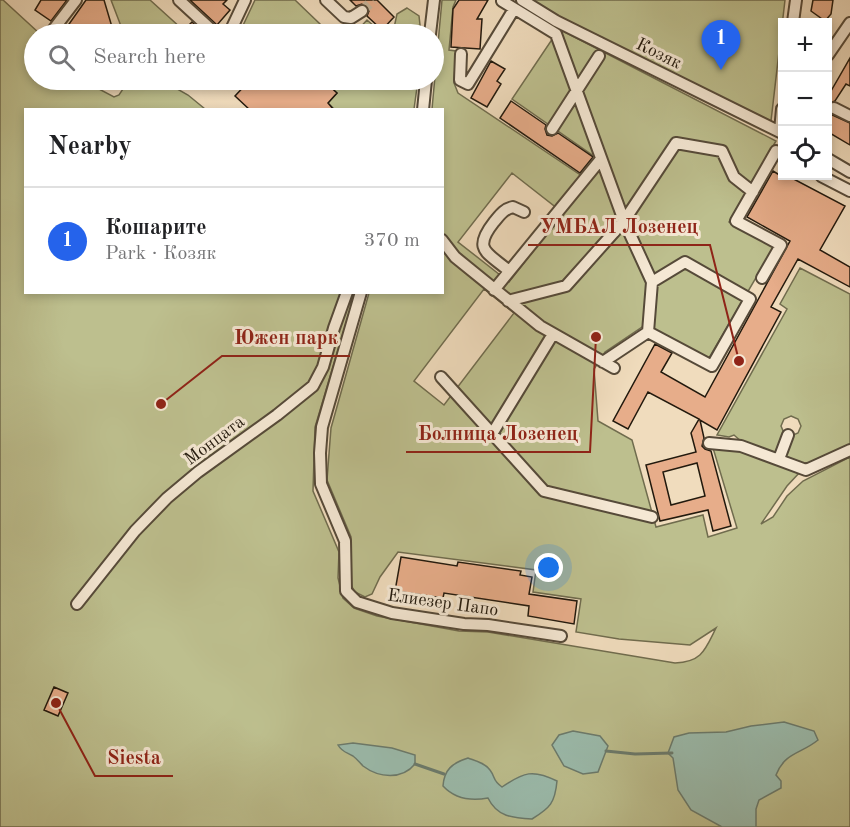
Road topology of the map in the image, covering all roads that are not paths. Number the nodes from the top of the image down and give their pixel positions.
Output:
1 (76, 0) edge
2 (179, 0) edge
3 (245, 0) edge
4 (326, 0) edge
5 (434, 0) edge
6 (522, 0) edge
7 (796, 0) edge
8 (502, 1) edge
9 (514, 9) junction
10 (362, 11) dead end
11 (794, 18) edge
12 (850, 23) edge
13 (58, 24) edge
14 (205, 24) edge
15 (233, 24) edge
16 (431, 24) edge
17 (832, 49) edge
18 (461, 54) dead end
19 (599, 56) dead end
20 (425, 90) edge
21 (577, 91) junction
22 (423, 108) edge
23 (834, 108) dead end
24 (850, 116) edge
25 (552, 129) dead end
26 (778, 131) edge
27 (778, 152) edge
28 (601, 159) junction
29 (832, 161) edge
30 (850, 172) edge
31 (829, 180) edge
32 (850, 191) edge
33 (753, 192) junction
34 (524, 212) dead end
35 (624, 221) junction
36 (444, 243) edge
37 (509, 271) junction
38 (762, 278) dead end
39 (652, 282) junction
40 (494, 290) junction
41 (346, 294) edge
42 (360, 294) edge
43 (508, 301) junction
44 (648, 332) junction
45 (553, 334) junction
46 (603, 362) junction
47 (614, 368) dead end
48 (441, 377) dead end
49 (492, 434) junction
50 (788, 435) dead end
51 (709, 443) dead end
52 (850, 450) edge
53 (779, 459) junction
54 (652, 517) dead end
55 (77, 604) dead end
56 (561, 636) dead end

1 - 13 street
2 - 14 street
3 - 15 street
4 - 10 street
5 - 16 street
6 - 26 street, Козяк
7 - 11 street
8 - 9 street
9 - 18 street
9 - 21 street
12 - 17 street
19 - 21 street
20 - 22 street
21 - 25 street
21 - 28 street
23 - 24 street
27 - 33 street
28 - 35 street
28 - 37 street
29 - 30 street
31 - 32 street
33 - 35 street
33 - 38 street
34 - 37 street
35 - 39 street
35 - 43 street
36 - 40 street
37 - 40 street
39 - 44 street
39 - 44 street
40 - 43 street
41 - 55 street, Монцата
42 - 56 street, Елиезер Папо
43 - 45 street
44 - 46 street
45 - 46 street
45 - 49 street
46 - 47 street
48 - 49 street
49 - 54 street
50 - 53 street
51 - 53 street
52 - 53 street

